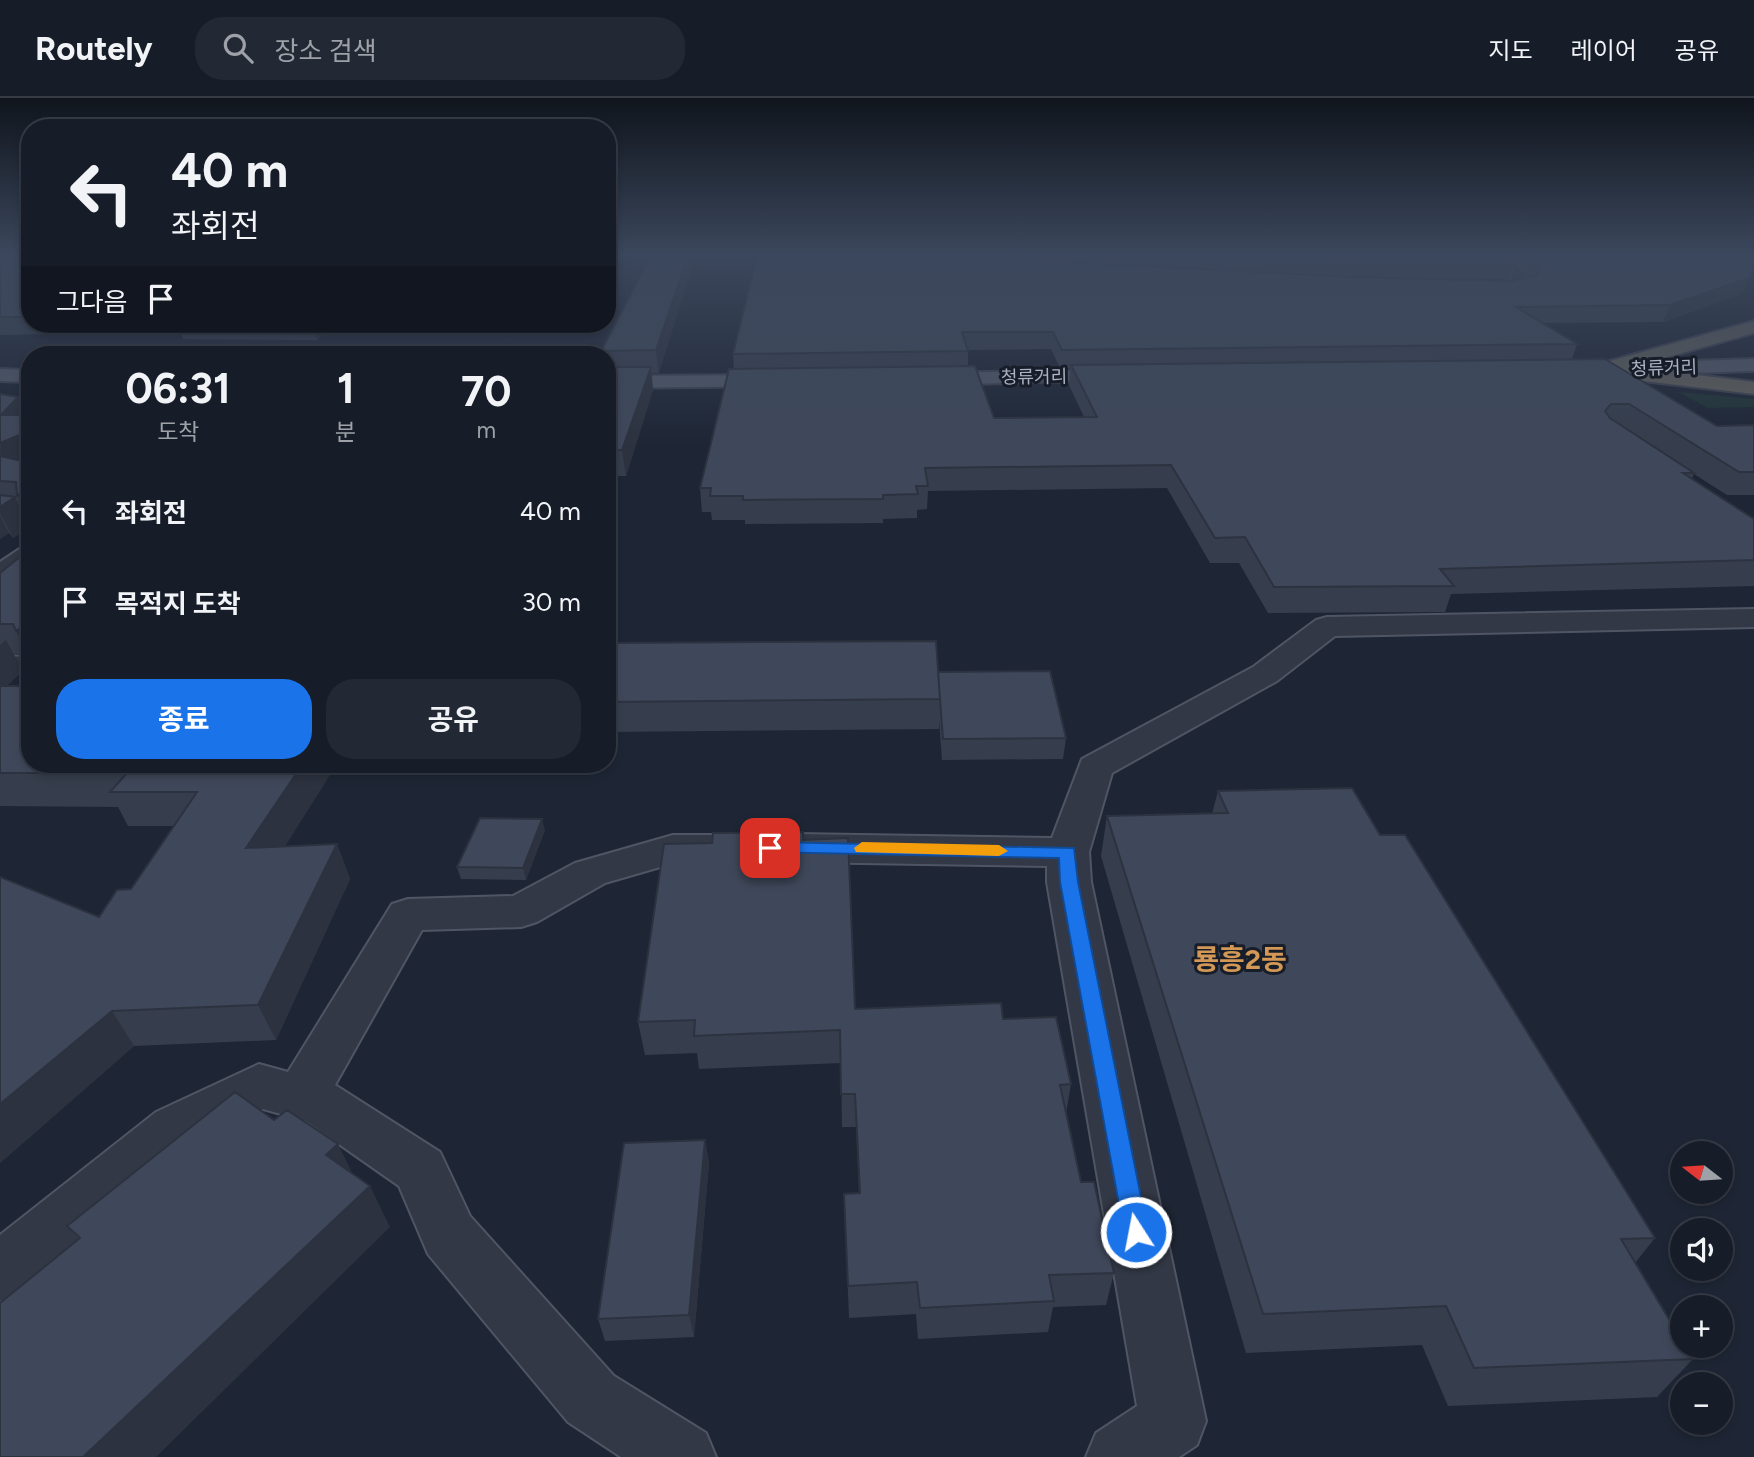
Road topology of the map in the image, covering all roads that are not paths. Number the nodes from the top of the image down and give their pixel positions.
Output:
1 (1754, 327) edge
2 (1754, 365) edge
3 (1571, 370) edge
4 (1599, 370) junction
5 (0, 375) edge
6 (21, 376) edge
7 (1140, 376) edge
8 (904, 379) edge
9 (793, 380) edge
10 (616, 382) edge
11 (1754, 388) edge
12 (0, 515) edge
13 (21, 518) edge
14 (21, 554) edge
15 (0, 571) edge
16 (1754, 618) edge
17 (0, 662) edge
18 (21, 663) edge
19 (1068, 852) junction
20 (300, 1098) junction
21 (0, 1272) edge
22 (682, 1457) edge
23 (1120, 1457) edge

1 - 4 highway
2 - 4 main road, 청류거리
3 - 4 main road, 청류거리
4 - 11 highway
5 - 6 main road
7 - 8 main road, 청류거리
9 - 10 main road
12 - 13 lane
14 - 15 lane
16 - 19 street
17 - 18 lane
19 - 20 street
19 - 23 street
20 - 21 street
20 - 22 street

